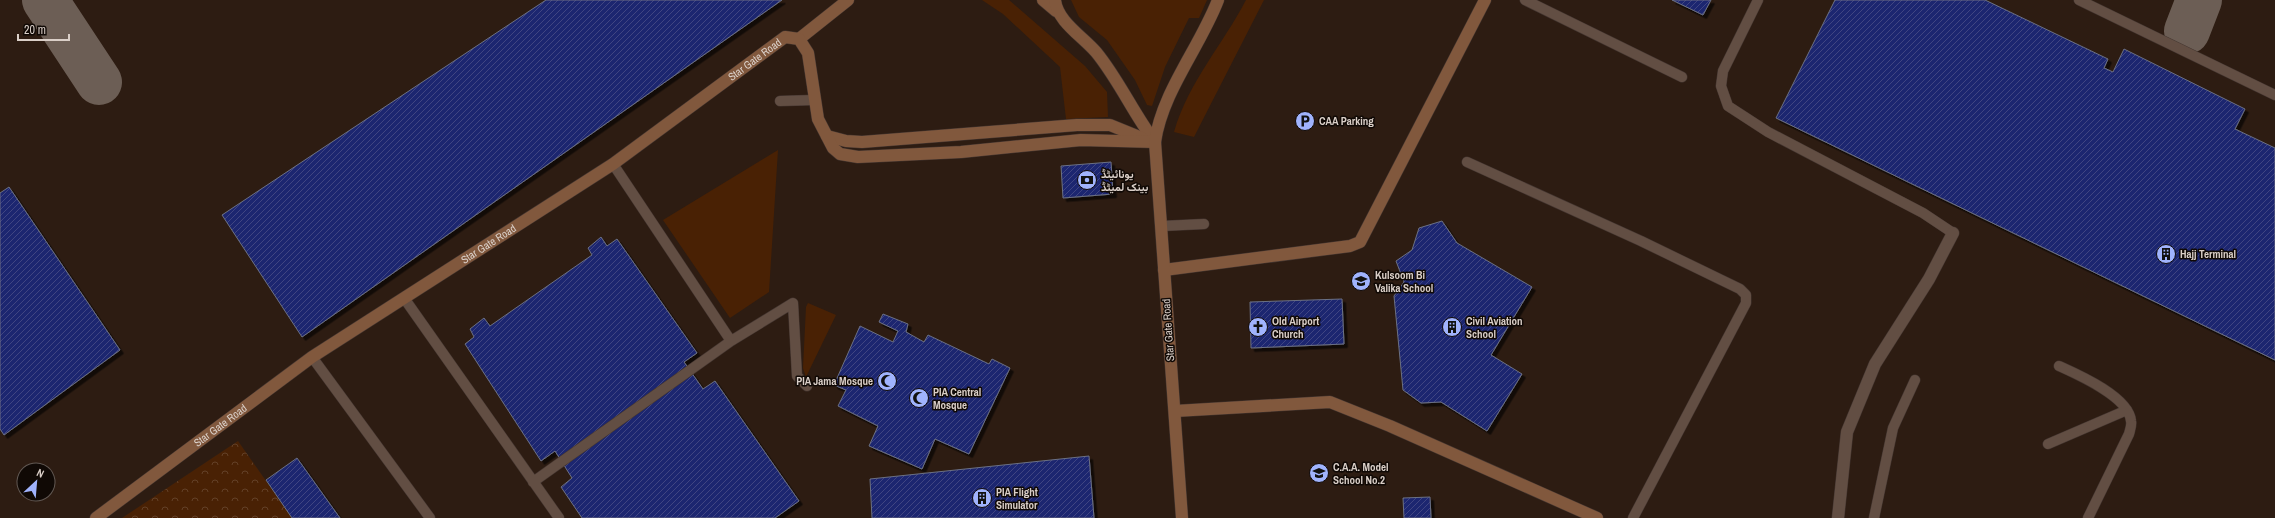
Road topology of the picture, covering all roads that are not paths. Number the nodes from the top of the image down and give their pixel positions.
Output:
1 (848, 0) edge
2 (1043, 0) edge
3 (1218, 0) edge
4 (1485, 0) edge
5 (1525, 0) edge
6 (1758, 0) edge
7 (2079, 0) edge
8 (1055, 5) edge
9 (799, 39) junction
10 (1682, 76) dead end
11 (2275, 95) edge
12 (814, 100) junction
13 (780, 101) dead end
14 (827, 136) junction
15 (1154, 142) junction
16 (1467, 162) dead end
17 (613, 164) junction
18 (1204, 224) dead end
19 (1162, 226) junction
20 (1953, 233) joint
21 (1164, 270) junction
22 (404, 298) junction
23 (730, 341) junction
24 (312, 357) junction
25 (2060, 366) dead end
26 (1915, 380) dead end
27 (807, 386) dead end
28 (2127, 410) junction
29 (1175, 411) junction
30 (2048, 444) dead end
31 (533, 482) junction
32 (96, 518) edge
33 (430, 518) edge
34 (559, 518) edge
35 (1182, 518) edge
36 (1597, 518) edge
37 (1633, 518) edge
38 (1838, 518) edge
39 (1874, 518) edge
40 (2088, 518) edge

1 - 9 street
2 - 8 street
3 - 15 street
4 - 21 street
5 - 10 lane
6 - 20 lane
7 - 11 lane
8 - 15 street
9 - 12 street
9 - 17 street, Star Gate Road
12 - 13 lane
12 - 14 street
14 - 15 street
14 - 15 street
15 - 19 street, Star Gate Road
16 - 37 lane
17 - 22 street, Star Gate Road
17 - 23 lane
18 - 19 lane
19 - 21 street, Star Gate Road
20 - 38 street
21 - 29 street, Star Gate Road
22 - 24 street, Star Gate Road
22 - 31 lane
23 - 27 lane
23 - 31 lane
24 - 32 street, Star Gate Road
24 - 33 lane
25 - 28 lane
26 - 39 lane
28 - 30 lane
28 - 40 lane
29 - 35 street, Star Gate Road
29 - 36 street
31 - 34 lane

